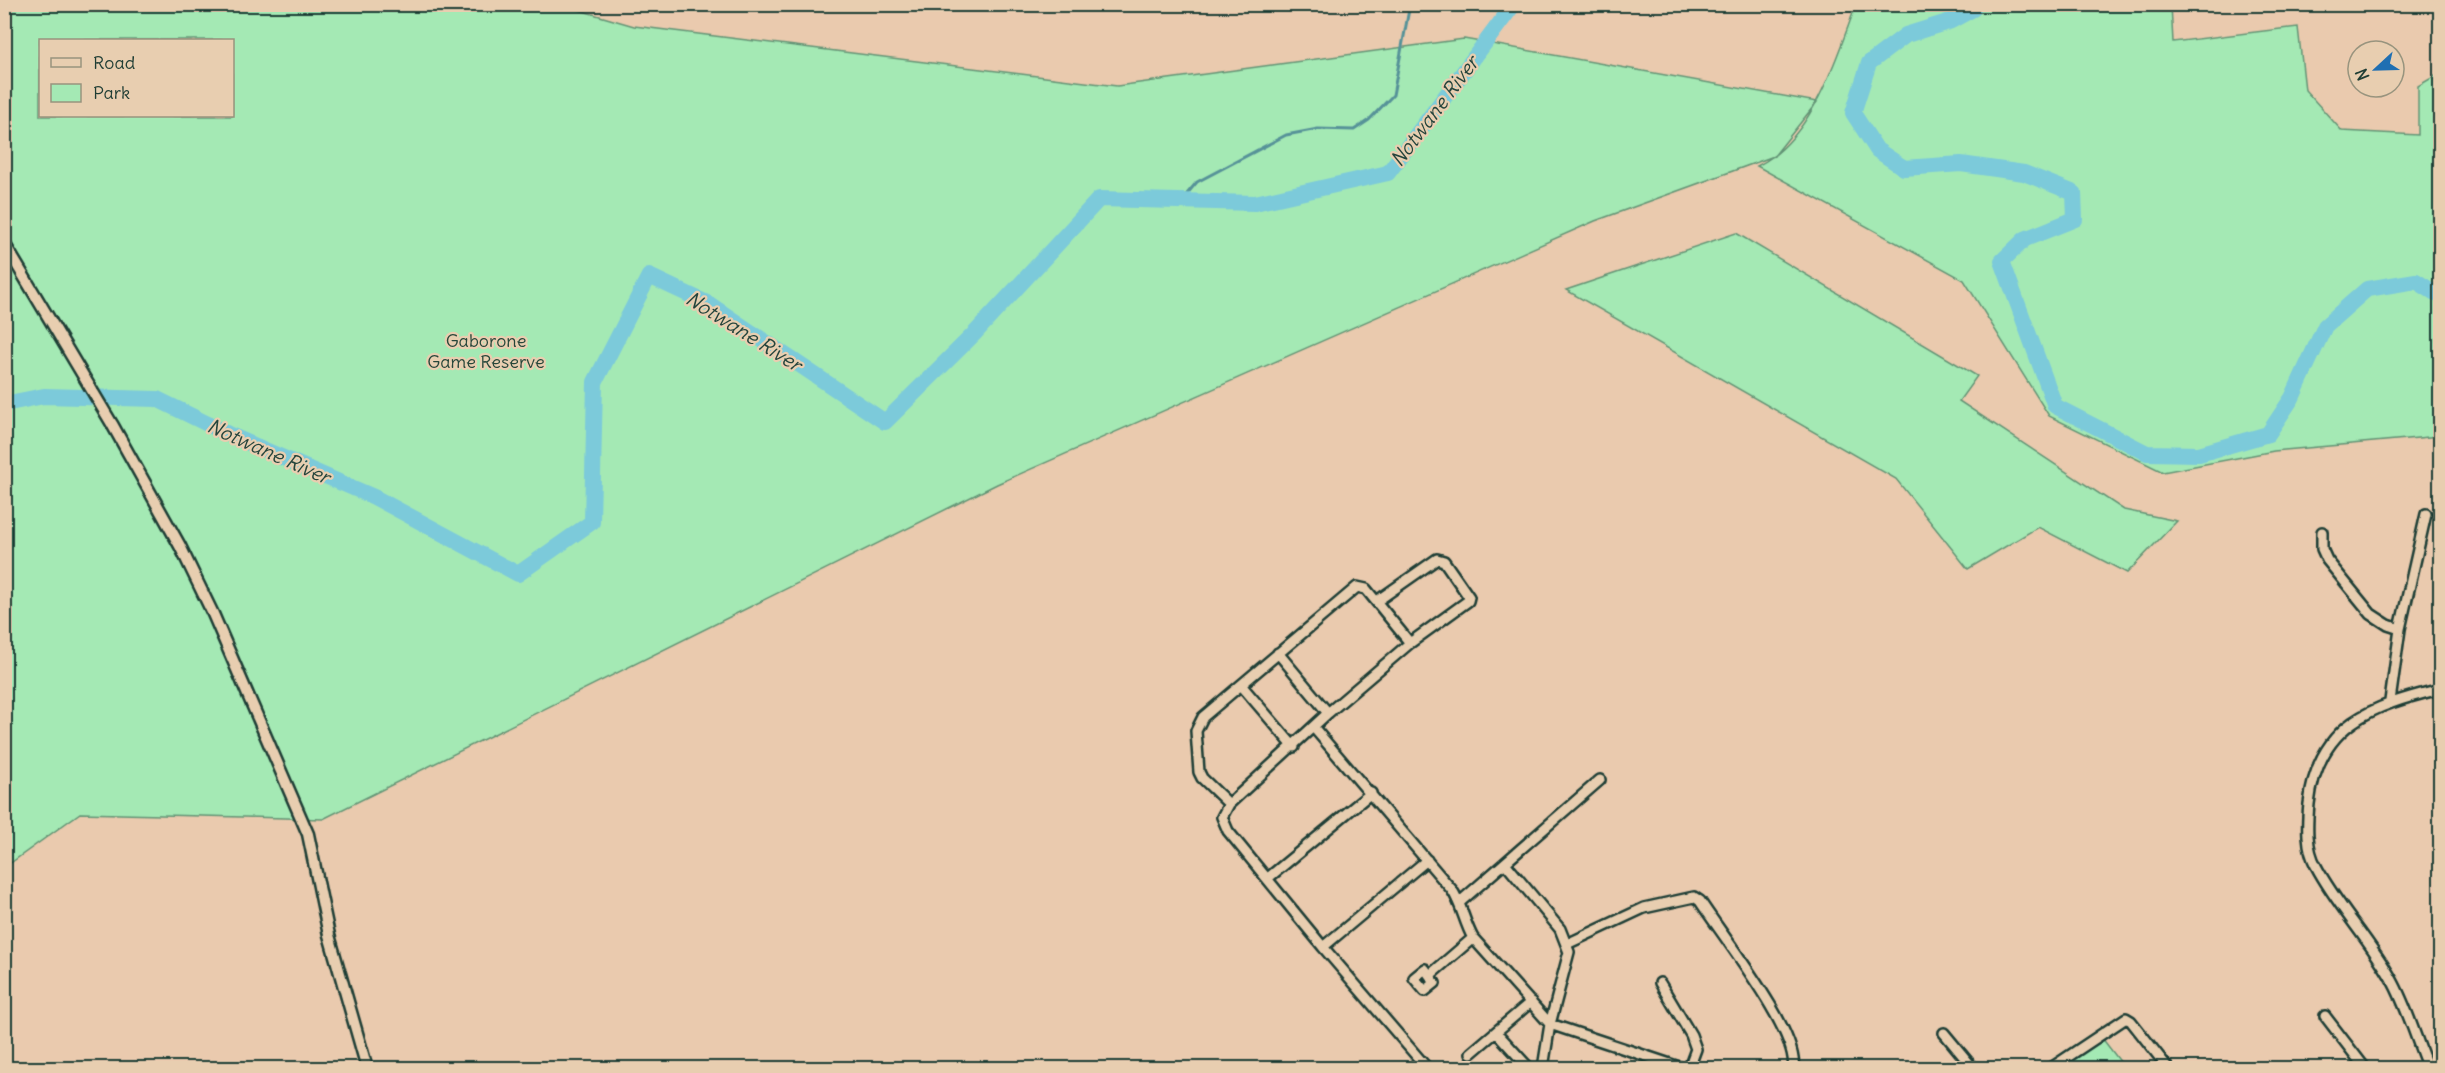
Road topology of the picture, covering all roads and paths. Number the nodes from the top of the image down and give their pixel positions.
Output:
1 (4, 243) edge
2 (2426, 514) dead end
3 (2322, 532) dead end
4 (1377, 601) junction
5 (2400, 629) junction
6 (1410, 644) junction
7 (1278, 653) junction
8 (1241, 684) junction
9 (2440, 689) edge
10 (2390, 701) junction
11 (1328, 713) junction
12 (1314, 728) junction
13 (1294, 747) junction
14 (1600, 780) dead end
15 (1371, 793) junction
16 (1229, 804) junction
17 (1427, 860) junction
18 (1505, 863) junction
19 (1268, 878) junction
20 (1460, 902) junction
21 (1473, 938) junction
22 (1567, 944) junction
23 (1323, 947) junction
24 (1431, 975) dead end
25 (1660, 983) dead end
26 (1531, 1002) junction
27 (2325, 1016) dead end
28 (1550, 1024) junction
29 (1496, 1032) junction
30 (1944, 1033) dead end
31 (1471, 1053) dead end
32 (1665, 1066) edge
33 (367, 1068) edge
34 (1428, 1068) edge
35 (1529, 1068) edge
36 (1543, 1068) edge
37 (1682, 1068) edge
38 (1689, 1068) edge
39 (1793, 1068) edge
40 (1973, 1068) edge
41 (2051, 1068) edge
42 (2168, 1068) edge
43 (2365, 1068) edge
44 (2428, 1068) edge

1 - 33 street
2 - 5 street
3 - 5 street
4 - 6 street
4 - 6 street
4 - 7 street
5 - 10 street
6 - 11 street
7 - 8 street
7 - 11 street
8 - 13 street
8 - 16 street
9 - 10 street
10 - 44 street
11 - 12 street
12 - 13 street
12 - 15 street
13 - 16 street
14 - 18 street
15 - 17 street
15 - 19 street
16 - 19 street
17 - 20 street
17 - 23 street
18 - 20 street
18 - 22 street
19 - 23 street
20 - 21 street
21 - 24 street
21 - 26 street
22 - 28 street
22 - 39 street
23 - 34 street
25 - 38 street
26 - 28 street
26 - 29 street
27 - 43 street
28 - 32 street
28 - 36 street
29 - 31 street
29 - 35 street
30 - 40 street
32 - 37 street
41 - 42 street

